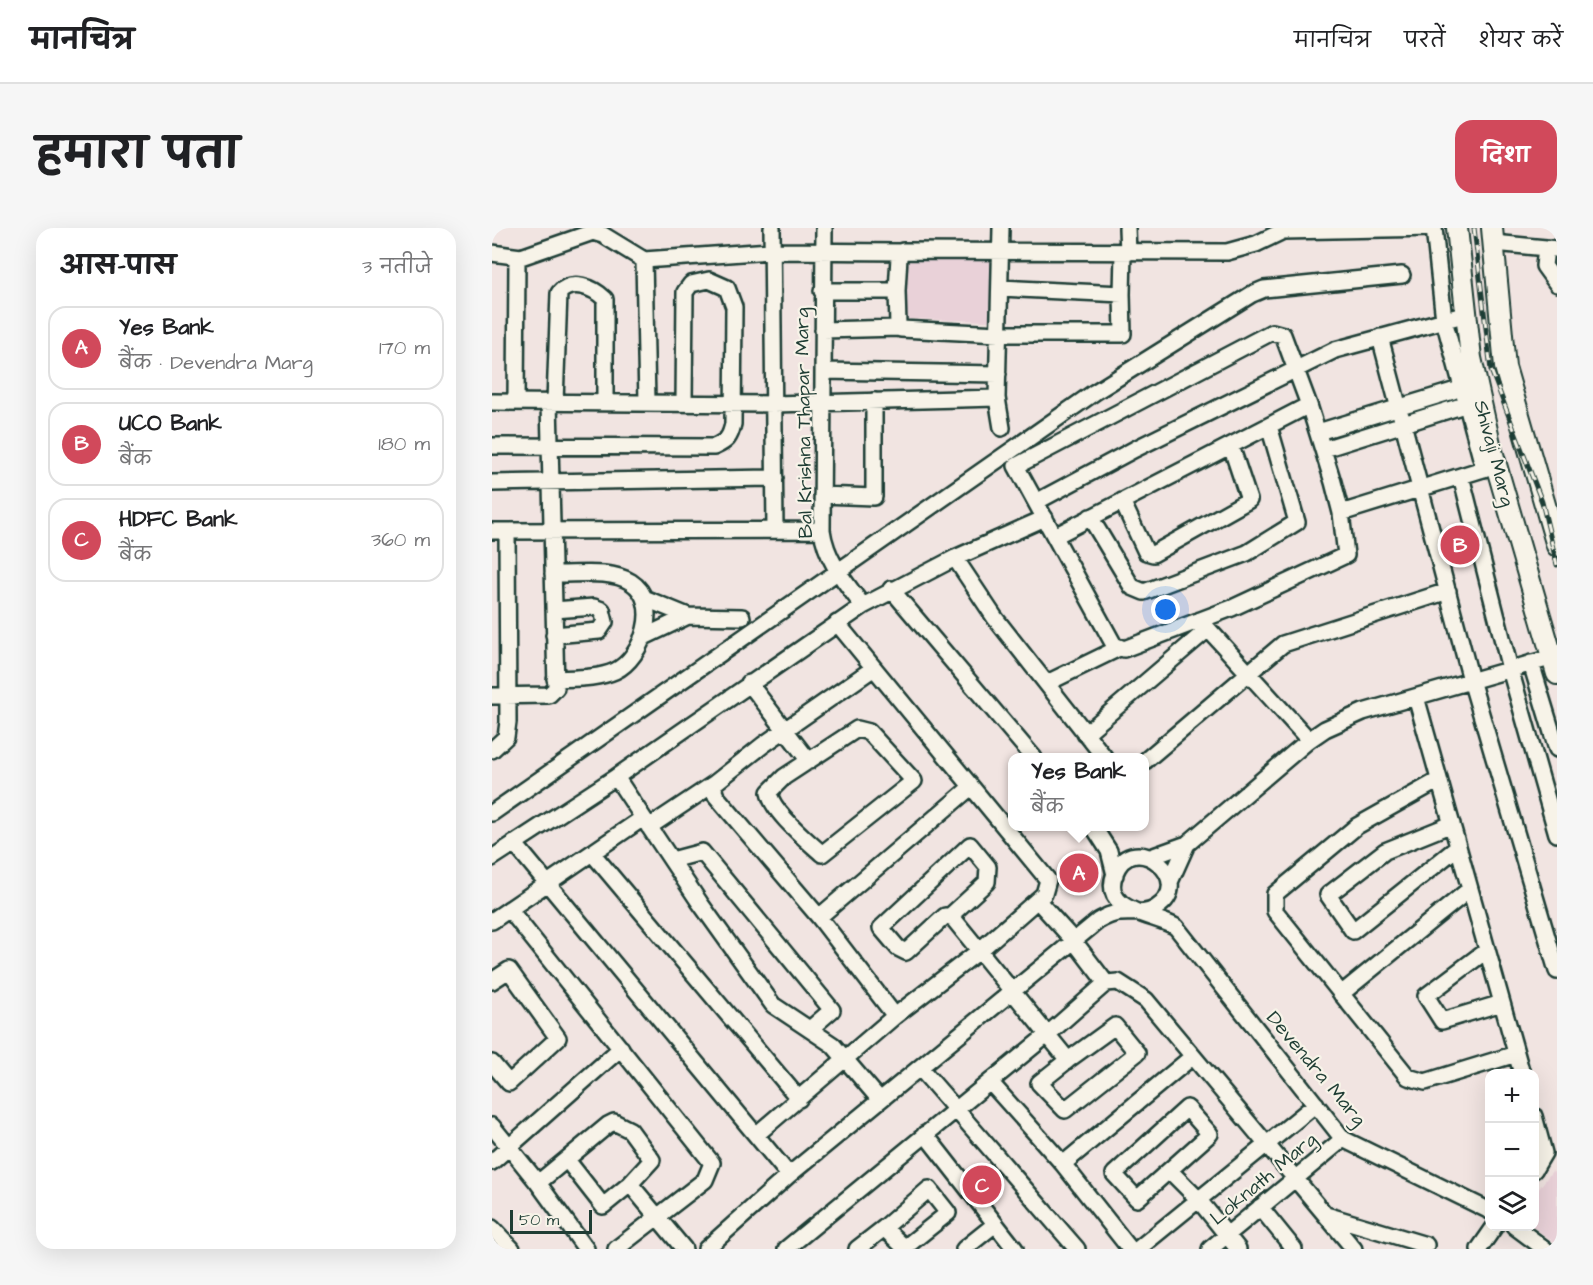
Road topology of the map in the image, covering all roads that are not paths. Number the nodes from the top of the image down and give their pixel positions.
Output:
1 (772, 228) edge
2 (824, 228) edge
3 (1001, 228) edge
4 (1127, 228) edge
5 (1434, 228) edge
6 (1448, 228) edge
7 (1457, 228) edge
8 (1283, 230) edge
9 (1493, 235) edge
10 (1552, 249) edge
11 (824, 250) junction
12 (770, 251) junction
13 (1002, 251) junction
14 (901, 252) junction
15 (492, 253) edge
16 (1125, 254) junction
17 (517, 258) junction
18 (644, 260) junction
19 (1402, 275) dead end
20 (1557, 284) edge
21 (1001, 288) junction
22 (822, 291) junction
23 (897, 291) junction
24 (1122, 294) junction
25 (1467, 314) junction
26 (1444, 320) junction
27 (899, 328) junction
28 (822, 330) junction
29 (999, 334) junction
30 (1380, 337) junction
31 (1296, 369) junction
32 (823, 371) junction
33 (998, 374) junction
34 (1453, 391) dead end
35 (997, 398) junction
36 (874, 401) junction
37 (492, 402) edge
38 (516, 402) junction
39 (552, 402) junction
40 (605, 402) junction
41 (647, 402) junction
42 (684, 402) junction
43 (823, 402) junction
44 (733, 403) junction
45 (774, 404) junction
46 (1309, 405) junction
47 (1458, 407) dead end
48 (1401, 416) junction
49 (1269, 426) junction
50 (1002, 428) dead end
51 (1318, 432) junction
52 (492, 446) edge
53 (550, 446) junction
54 (1231, 446) junction
55 (1324, 449) junction
56 (1491, 467) junction
57 (1461, 476) junction
58 (775, 478) junction
59 (492, 483) edge
60 (551, 483) junction
61 (1421, 488) junction
62 (822, 495) junction
63 (1122, 501) junction
64 (1036, 502) junction
65 (1341, 513) junction
66 (1090, 517) junction
67 (1045, 518) junction
68 (775, 530) junction
69 (822, 530) junction
70 (500, 531) edge
71 (552, 531) junction
72 (1055, 536) junction
73 (1557, 546) edge
74 (955, 558) junction
75 (838, 573) junction
76 (553, 574) junction
77 (891, 589) junction
78 (1448, 591) junction
79 (644, 598) junction
80 (863, 606) junction
81 (554, 610) junction
82 (688, 616) junction
83 (742, 617) dead end
84 (837, 623) junction
85 (1204, 624) junction
86 (554, 635) junction
87 (642, 638) junction
88 (1119, 648) junction
89 (1555, 662) edge
90 (1531, 663) junction
91 (874, 668) junction
92 (1510, 669) junction
93 (1247, 673) junction
94 (555, 680) junction
95 (1471, 680) junction
96 (749, 683) junction
97 (1047, 683) junction
98 (499, 696) edge
99 (1416, 697) junction
100 (785, 730) junction
101 (1085, 734) junction
102 (1309, 740) junction
103 (1557, 749) edge
104 (492, 750) edge
105 (1030, 753) edge
106 (1101, 753) edge
107 (1149, 758) edge
108 (809, 761) junction
109 (616, 777) junction
110 (1439, 780) junction
111 (715, 783) junction
112 (971, 787) junction
113 (492, 813) edge
114 (646, 822) junction
115 (1452, 824) junction
116 (1098, 832) edge
117 (1557, 834) edge
118 (514, 843) junction
119 (1187, 844) junction
120 (1458, 846) junction
121 (592, 853) junction
122 (1144, 856) junction
123 (492, 858) edge
124 (672, 860) junction
125 (1114, 875) junction
126 (548, 883) junction
127 (1169, 887) junction
128 (1470, 889) junction
129 (1114, 894) junction
130 (1037, 900) junction
131 (509, 909) junction
132 (1140, 913) junction
133 (950, 916) junction
134 (819, 917) junction
135 (492, 921) edge
136 (1098, 921) junction
137 (1176, 927) junction
138 (1074, 941) junction
139 (1487, 950) junction
140 (979, 951) junction
141 (1557, 971) edge
142 (492, 981) edge
143 (1106, 983) junction
144 (1014, 991) junction
145 (1341, 994) junction
146 (1502, 1003) junction
147 (895, 1016) junction
148 (810, 1029) junction
149 (1047, 1035) junction
150 (621, 1048) junction
151 (1516, 1054) junction
152 (1192, 1057) junction
153 (1068, 1060) junction
154 (845, 1061) junction
155 (492, 1063) edge
156 (920, 1068) junction
157 (1520, 1069) edge
158 (990, 1082) junction
159 (799, 1099) junction
160 (880, 1100) junction
161 (1316, 1104) junction
162 (956, 1109) junction
163 (492, 1126) edge
164 (925, 1134) junction
165 (1539, 1134) edge
166 (756, 1135) junction
167 (1343, 1139) junction
168 (1266, 1143) junction
169 (508, 1146) junction
170 (567, 1160) junction
171 (492, 1162) edge
172 (1539, 1162) edge
173 (1063, 1164) junction
174 (1170, 1171) junction
175 (789, 1175) junction
176 (1295, 1180) junction
177 (538, 1183) junction
178 (630, 1184) junction
179 (1197, 1199) junction
180 (1260, 1207) junction
181 (1485, 1209) edge
182 (1326, 1215) junction
183 (657, 1218) junction
184 (994, 1225) junction
185 (884, 1228) junction
186 (1492, 1231) edge
187 (1520, 1231) edge
188 (1226, 1236) junction
189 (791, 1247) edge
190 (904, 1248) edge
191 (1073, 1248) edge
192 (1427, 1248) edge
193 (586, 1249) edge
194 (616, 1249) edge
195 (684, 1249) edge
196 (706, 1249) edge
197 (856, 1249) edge
198 (964, 1249) edge
199 (1015, 1249) edge
200 (1130, 1249) edge
201 (1138, 1249) edge
202 (1210, 1249) edge
203 (1238, 1249) edge
204 (1294, 1249) edge
205 (1354, 1249) edge
206 (1479, 1249) edge
207 (1545, 1249) edge

1 - 12 street
2 - 11 street, Bal Krishna Thapar Marg
3 - 13 street
4 - 16 street
5 - 6 street
5 - 8 street
5 - 26 street
7 - 25 main road, Shivaji Marg
8 - 16 street
9 - 10 street
9 - 73 main road, Shivaji Marg
10 - 20 street
11 - 12 street
11 - 14 street
11 - 22 street, Bal Krishna Thapar Marg
12 - 18 street
12 - 45 street
13 - 14 street
13 - 16 street
13 - 21 street
14 - 23 street
15 - 17 street
16 - 24 street
17 - 18 street
17 - 38 street
18 - 41 street
19 - 75 street
21 - 24 street
21 - 29 street
22 - 23 street
22 - 28 street, Bal Krishna Thapar Marg
23 - 27 street
24 - 29 street
25 - 26 street
25 - 56 main road, Shivaji Marg
26 - 30 street
26 - 56 street
27 - 28 street
27 - 29 street
28 - 32 street, Bal Krishna Thapar Marg
29 - 33 street
30 - 31 street
30 - 48 street
31 - 46 street
31 - 64 street
31 - 64 street
32 - 33 street
32 - 43 street, Bal Krishna Thapar Marg
33 - 35 street
34 - 48 street
35 - 36 street
35 - 50 street
36 - 43 street
36 - 62 street
37 - 38 street
38 - 39 street
39 - 40 street
39 - 40 street
39 - 53 street
40 - 41 street
41 - 42 street
42 - 44 street
42 - 44 street
43 - 45 street
43 - 62 street, Bal Krishna Thapar Marg
44 - 45 street
44 - 53 street
45 - 58 street
46 - 49 street
46 - 51 street
47 - 48 street
48 - 51 street
48 - 55 street
48 - 61 street
49 - 54 street
49 - 66 street
51 - 55 street
52 - 53 street
53 - 60 street
54 - 63 street
54 - 63 street
55 - 65 street
56 - 57 street
56 - 89 main road, Shivaji Marg
57 - 61 street
57 - 92 street
58 - 60 street
58 - 68 street
59 - 60 street
60 - 71 street
61 - 65 street
61 - 78 street
62 - 69 street, Bal Krishna Thapar Marg
63 - 66 street
64 - 67 street
65 - 85 street
66 - 72 street
67 - 72 street
67 - 74 street
68 - 69 street
68 - 71 street
69 - 75 street, Bal Krishna Thapar Marg
70 - 71 street
70 - 98 street
71 - 76 street
72 - 88 street
74 - 77 street
74 - 97 street
75 - 80 street, Bal Krishna Thapar Marg
75 - 113 street
76 - 79 street
76 - 81 street
77 - 80 street
77 - 105 street
78 - 93 street
78 - 95 street
79 - 82 street
79 - 87 street
80 - 84 street
81 - 86 street
81 - 86 street
82 - 83 street
82 - 87 street
84 - 91 street
84 - 96 street
85 - 88 street
85 - 93 street
85 - 101 street
86 - 94 street
87 - 94 street
88 - 97 street
89 - 90 street
90 - 92 street
90 - 103 street
91 - 100 street
91 - 112 street
92 - 95 street
92 - 117 street
93 - 102 street
93 - 107 street
94 - 98 street
95 - 99 street
95 - 141 street
96 - 100 street
96 - 109 street
97 - 101 street
98 - 104 street
99 - 102 street
99 - 110 street
100 - 108 street
100 - 111 street
101 - 106 street
102 - 119 street
108 - 108 street
109 - 114 street
109 - 118 street
110 - 115 street
110 - 145 street
111 - 114 street
111 - 134 street
112 - 130 street
112 - 134 street
114 - 121 street
114 - 124 street
115 - 120 street
115 - 120 street
116 - 122 street
116 - 125 street
118 - 123 street
118 - 126 street
119 - 122 street
119 - 127 street
120 - 128 street
121 - 126 street
121 - 159 street
122 - 125 street
122 - 127 street
124 - 148 street
124 - 148 street
125 - 129 street
126 - 131 street
126 - 166 street
127 - 132 street
127 - 137 street, Devendra Marg
128 - 139 street
128 - 145 street
129 - 132 street
129 - 136 street
130 - 138 street
130 - 140 street
131 - 135 street
131 - 150 street
132 - 136 street
132 - 137 street, Devendra Marg
133 - 133 street
133 - 140 street
134 - 147 street
136 - 138 street
137 - 161 street, Devendra Marg
138 - 143 street
138 - 144 street
139 - 146 street
139 - 146 street
140 - 144 street
140 - 147 street
142 - 155 street
143 - 149 street
143 - 152 street
144 - 149 street
144 - 156 street
145 - 151 street
146 - 151 street
147 - 154 street
148 - 154 street
149 - 153 street
149 - 158 street
150 - 169 street
150 - 183 street
151 - 157 street
152 - 168 street
152 - 173 street
153 - 153 street
154 - 159 street
154 - 160 street
156 - 160 street
156 - 162 street
158 - 162 street
158 - 173 street
159 - 166 street
160 - 175 street
161 - 167 street, Devendra Marg
161 - 168 street
162 - 164 street
162 - 191 street
163 - 169 street
164 - 184 street
164 - 189 street
165 - 172 street
166 - 175 street
167 - 176 street, Loknath Marg
167 - 181 street, Devendra Marg
168 - 176 street
168 - 179 street
169 - 171 street
169 - 177 street
170 - 177 street
170 - 178 street
170 - 178 street
173 - 200 street
174 - 174 street
174 - 179 street
175 - 196 street
176 - 180 street, Loknath Marg
176 - 182 street
177 - 193 street
178 - 183 street
179 - 188 street
179 - 201 street
180 - 188 street, Loknath Marg
180 - 204 street
182 - 192 street
182 - 205 street
183 - 194 street
183 - 195 street
184 - 198 street
184 - 199 street
185 - 190 street
185 - 190 street
185 - 197 street
186 - 206 street
187 - 207 street
188 - 202 street, Loknath Marg
188 - 203 street

